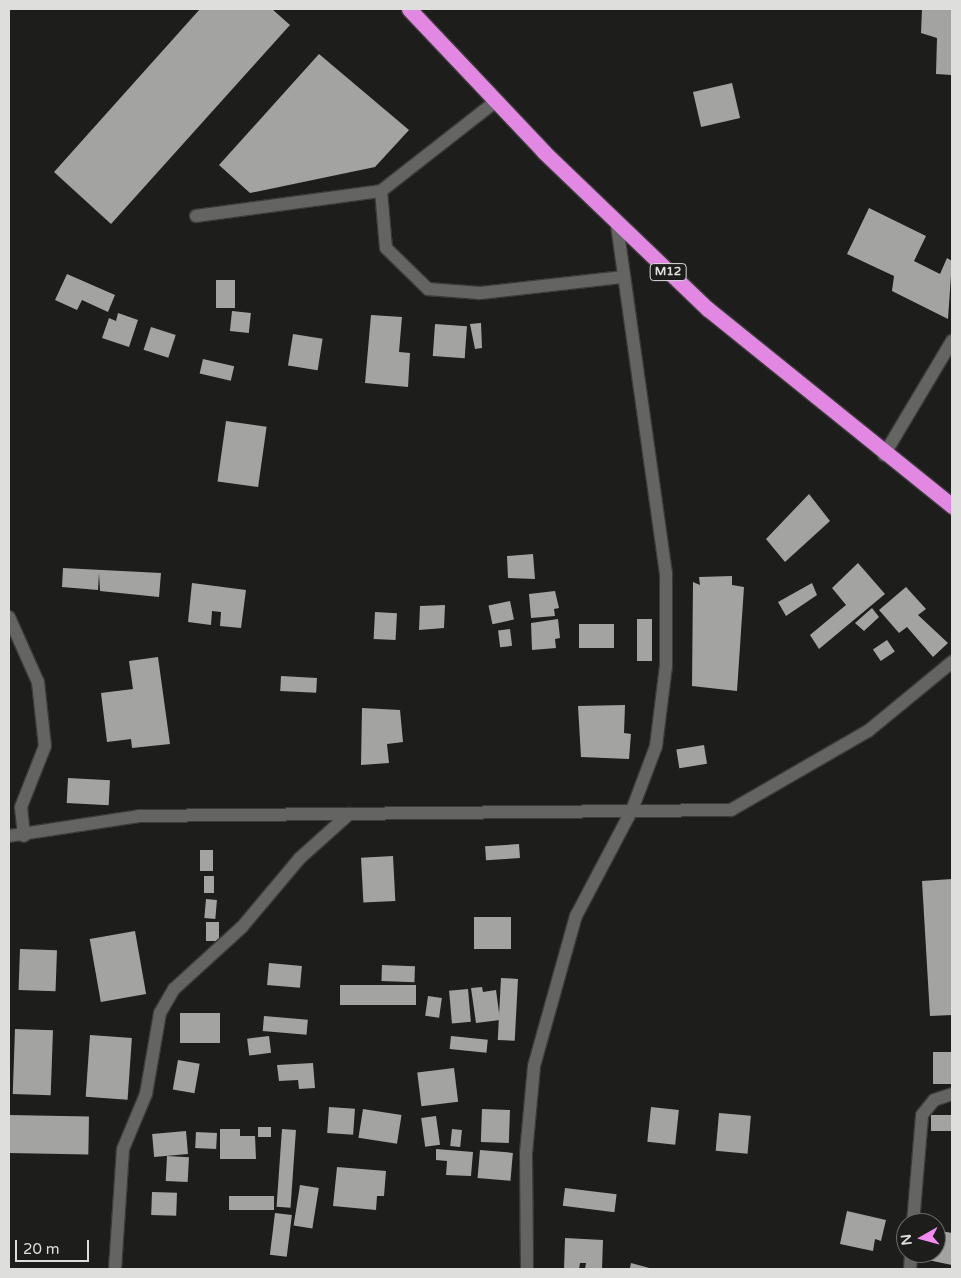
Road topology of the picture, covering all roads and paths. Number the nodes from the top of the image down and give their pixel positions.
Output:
1 (409, 9) edge
2 (495, 102) junction
3 (380, 191) junction
4 (196, 216) dead end
5 (617, 224) junction
6 (622, 277) junction
7 (952, 341) edge
8 (884, 456) junction
9 (952, 506) edge
10 (9, 617) edge
11 (952, 662) edge
12 (632, 810) junction
13 (349, 814) junction
14 (9, 836) edge
15 (24, 836) junction
16 (952, 1094) edge
17 (914, 1213) edge
18 (115, 1269) edge
19 (527, 1269) edge

1 - 2 highway, M12
2 - 3 street
2 - 5 highway, M12
3 - 4 street
3 - 6 street
5 - 6 street
5 - 8 highway, M12
6 - 12 street
7 - 8 street
8 - 9 highway, M12
10 - 15 street
11 - 12 street
12 - 13 street
12 - 19 street
13 - 15 street
13 - 18 street
14 - 15 street
16 - 17 street

